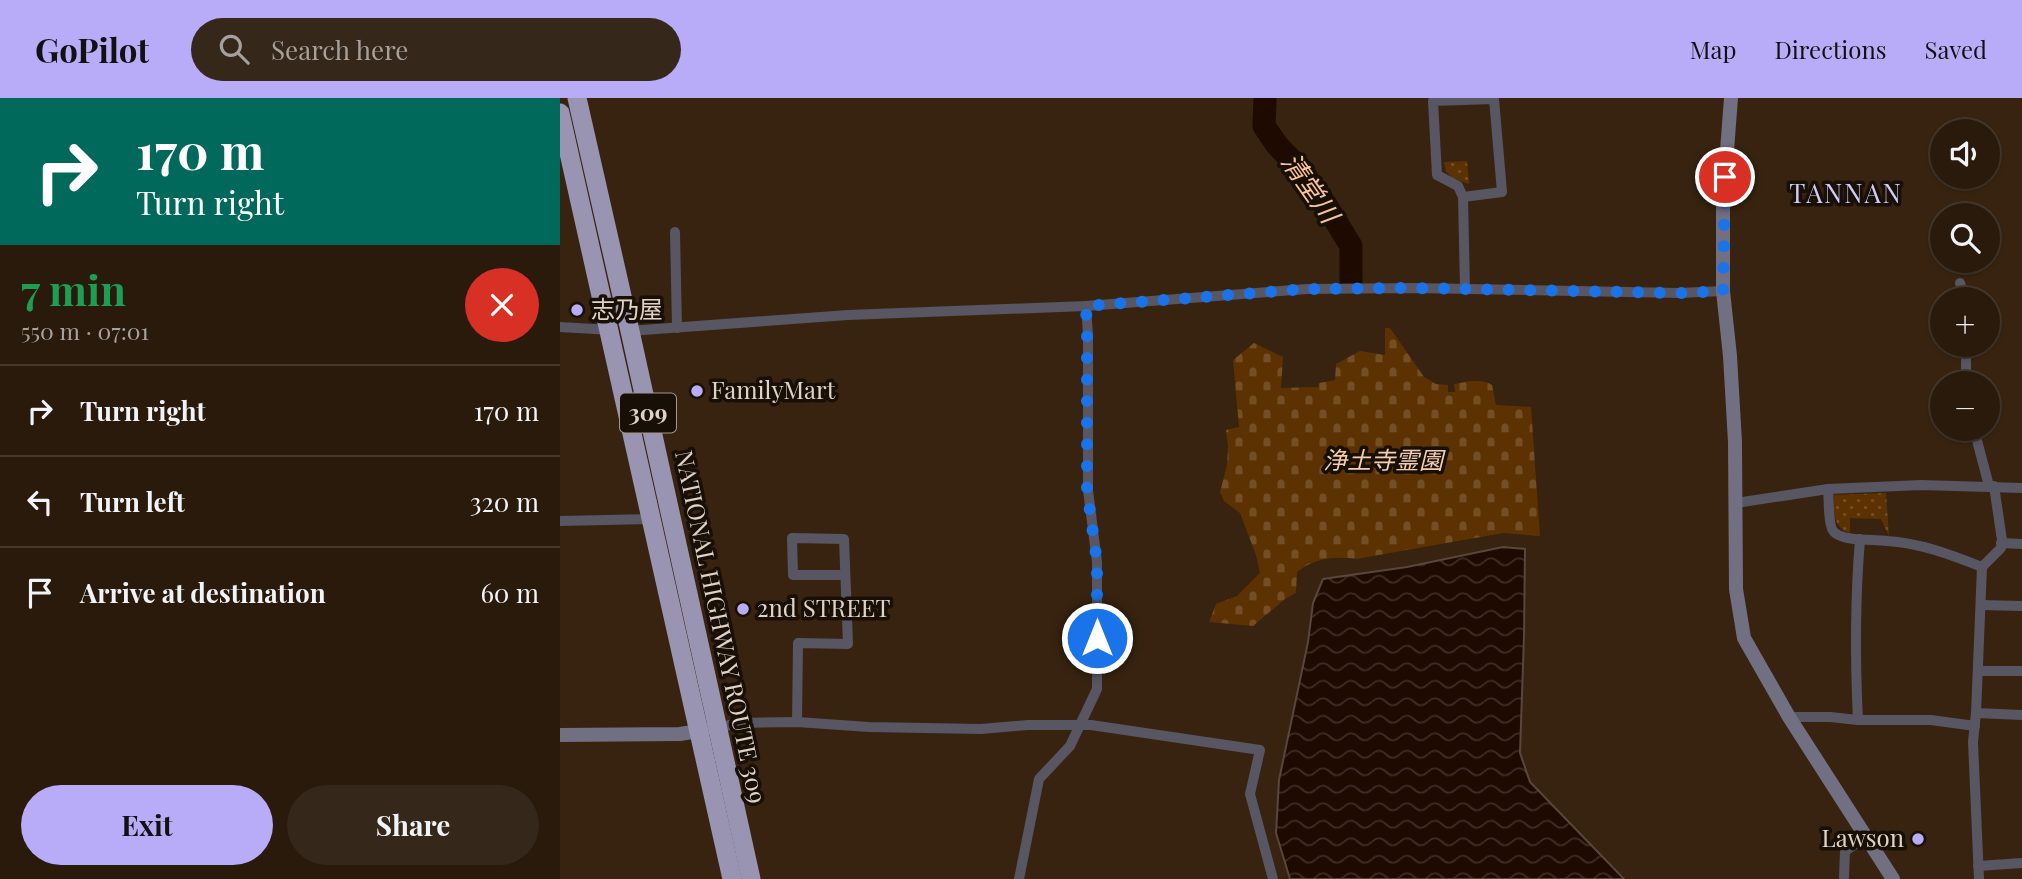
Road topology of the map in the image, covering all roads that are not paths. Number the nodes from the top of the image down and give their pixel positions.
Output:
1 (577, 98) edge
2 (1731, 98) edge
3 (560, 113) edge
4 (1463, 197) junction
5 (675, 232) dead end
6 (1960, 283) dead end
7 (1961, 287) edge
8 (1465, 289) junction
9 (1723, 291) junction
10 (1086, 306) junction
11 (560, 327) edge
12 (677, 328) junction
13 (610, 330) junction
14 (630, 331) junction
15 (1978, 441) edge
16 (1991, 486) junction
17 (2022, 488) edge
18 (1828, 489) junction
19 (1736, 503) junction
20 (651, 519) junction
21 (560, 521) edge
22 (1860, 539) junction
23 (2001, 543) junction
24 (2022, 544) edge
25 (1982, 568) junction
26 (845, 575) junction
27 (1980, 605) junction
28 (2022, 606) edge
29 (1978, 671) junction
30 (2022, 671) edge
31 (1976, 713) junction
32 (2022, 715) edge
33 (1789, 717) junction
34 (1858, 720) junction
35 (797, 722) junction
36 (1081, 725) junction
37 (1975, 726) junction
38 (708, 730) junction
39 (560, 735) edge
40 (1866, 837) junction
41 (2022, 863) edge
42 (1978, 866) junction
43 (1844, 877) dead end
44 (732, 879) edge
45 (751, 879) edge
46 (1019, 879) edge
47 (1273, 879) edge
48 (1893, 879) edge
49 (1979, 879) edge

1 - 14 highway, NATIONAL HIGHWAY ROUTE 309 / 309
2 - 9 street
3 - 13 highway, NATIONAL HIGHWAY ROUTE 309 / 309
4 - 4 street
4 - 8 street
5 - 12 street
6 - 7 street
8 - 9 street
8 - 10 street
9 - 19 street
10 - 12 street
10 - 36 street
11 - 13 street
12 - 14 street
13 - 14 street
13 - 20 highway, NATIONAL HIGHWAY ROUTE 309 / 309
14 - 38 highway, NATIONAL HIGHWAY ROUTE 309 / 309
15 - 16 street
16 - 17 street
16 - 18 street
16 - 23 street
18 - 19 street
18 - 22 street
19 - 33 street
20 - 21 street
20 - 38 highway, NATIONAL HIGHWAY ROUTE 309 / 309
22 - 25 street
22 - 34 street
23 - 24 street
23 - 25 street
25 - 27 street
26 - 26 street
26 - 35 street
27 - 28 street
27 - 29 street
29 - 30 street
29 - 31 street
31 - 32 street
31 - 37 street
33 - 34 street
33 - 40 street
34 - 37 street
35 - 36 street
35 - 38 street
36 - 46 street
36 - 47 street
37 - 42 street
38 - 39 street
38 - 44 highway, NATIONAL HIGHWAY ROUTE 309 / 309
38 - 45 highway, NATIONAL HIGHWAY ROUTE 309 / 309
40 - 43 street
40 - 48 street
41 - 42 street
42 - 49 street

